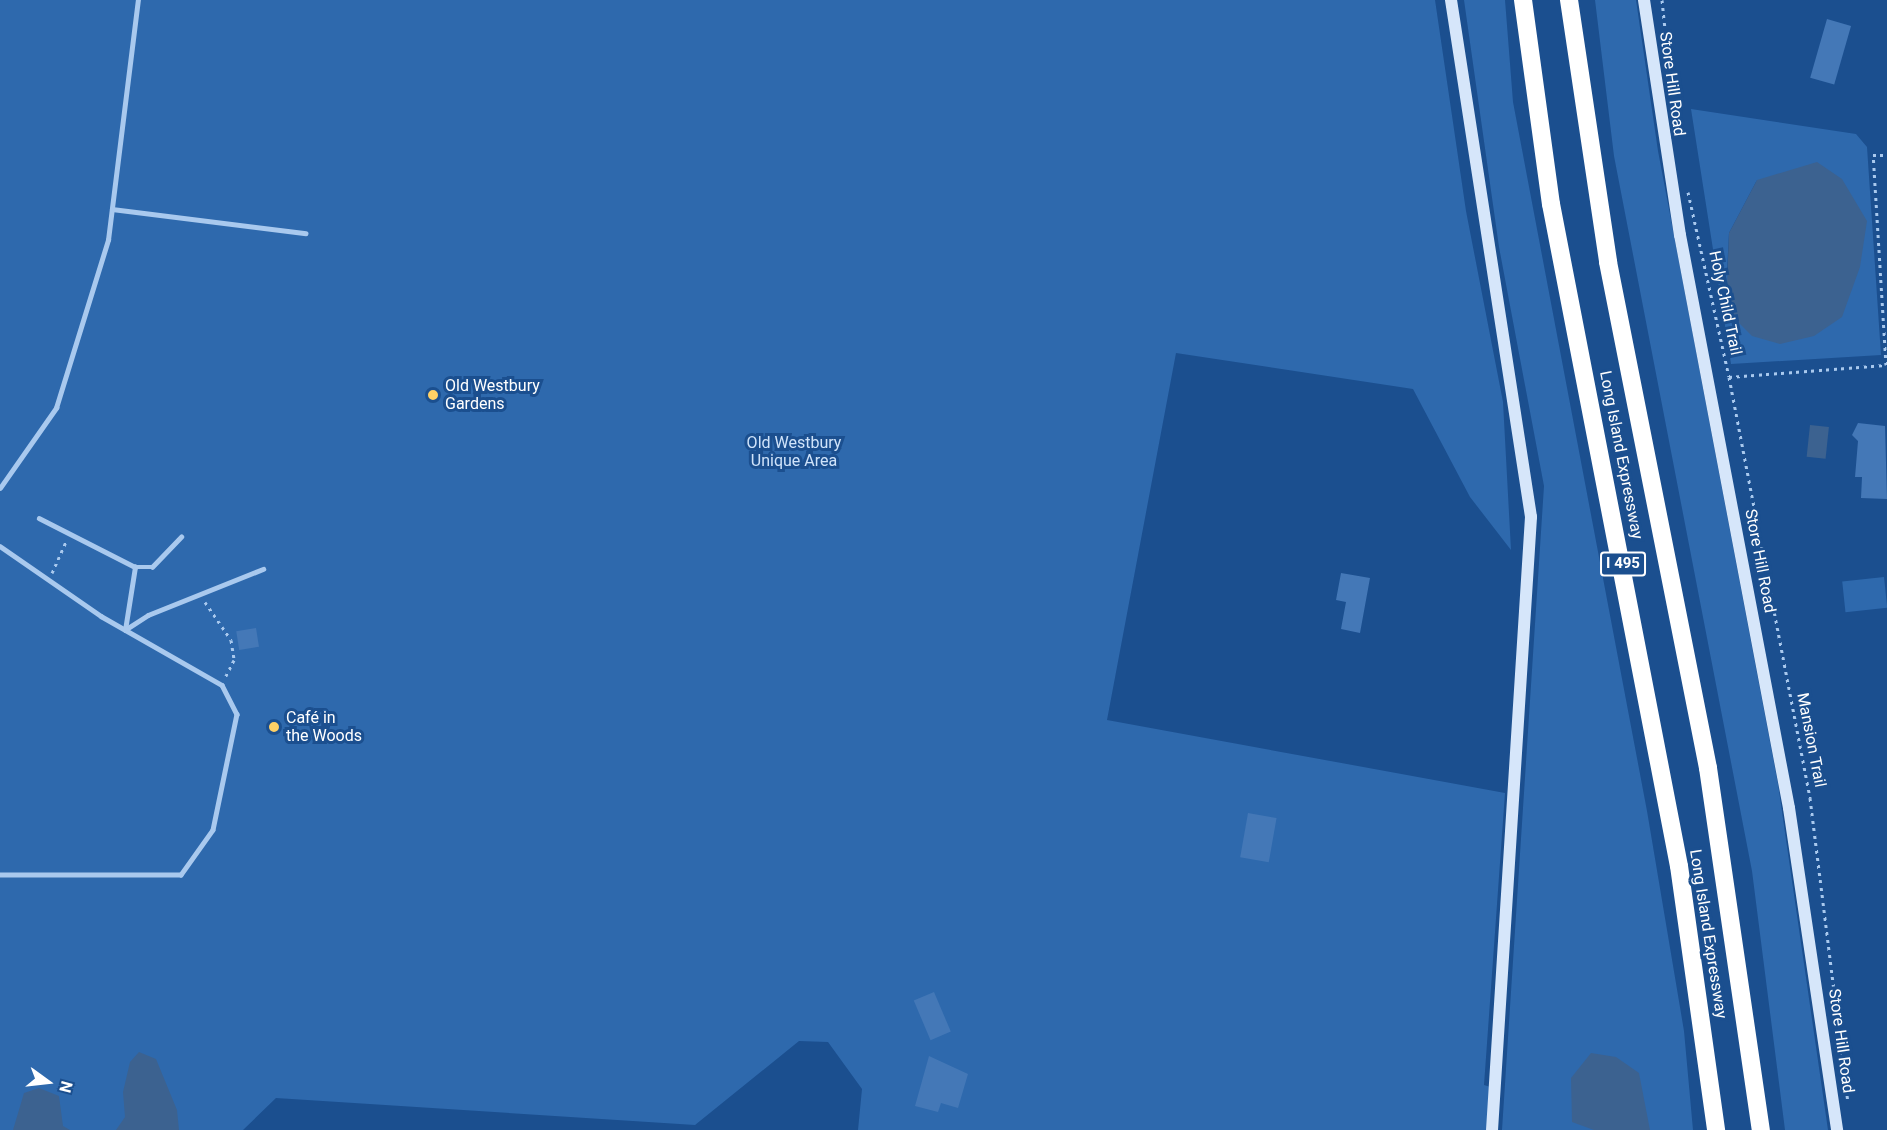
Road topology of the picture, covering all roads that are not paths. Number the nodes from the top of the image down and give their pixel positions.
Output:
1 (138, 0) edge
2 (1451, 0) edge
3 (1523, 0) edge
4 (1569, 0) edge
5 (1644, 0) edge
6 (112, 209) junction
7 (306, 233) dead end
8 (0, 488) edge
9 (39, 518) dead end
10 (181, 537) dead end
11 (0, 546) edge
12 (135, 567) junction
13 (263, 569) dead end
14 (125, 630) junction
15 (0, 875) edge
16 (1492, 1130) edge
17 (1716, 1130) edge
18 (1761, 1130) edge
19 (1837, 1130) edge

1 - 6 lane
2 - 16 main road
3 - 17 highway, Long Island Expressway / I 495
4 - 18 highway, Long Island Expressway / I 495
5 - 19 main road, Store Hill Road
6 - 7 lane
6 - 8 lane
9 - 12 lane
10 - 12 lane
11 - 14 lane
12 - 14 lane
13 - 14 lane
14 - 15 lane

